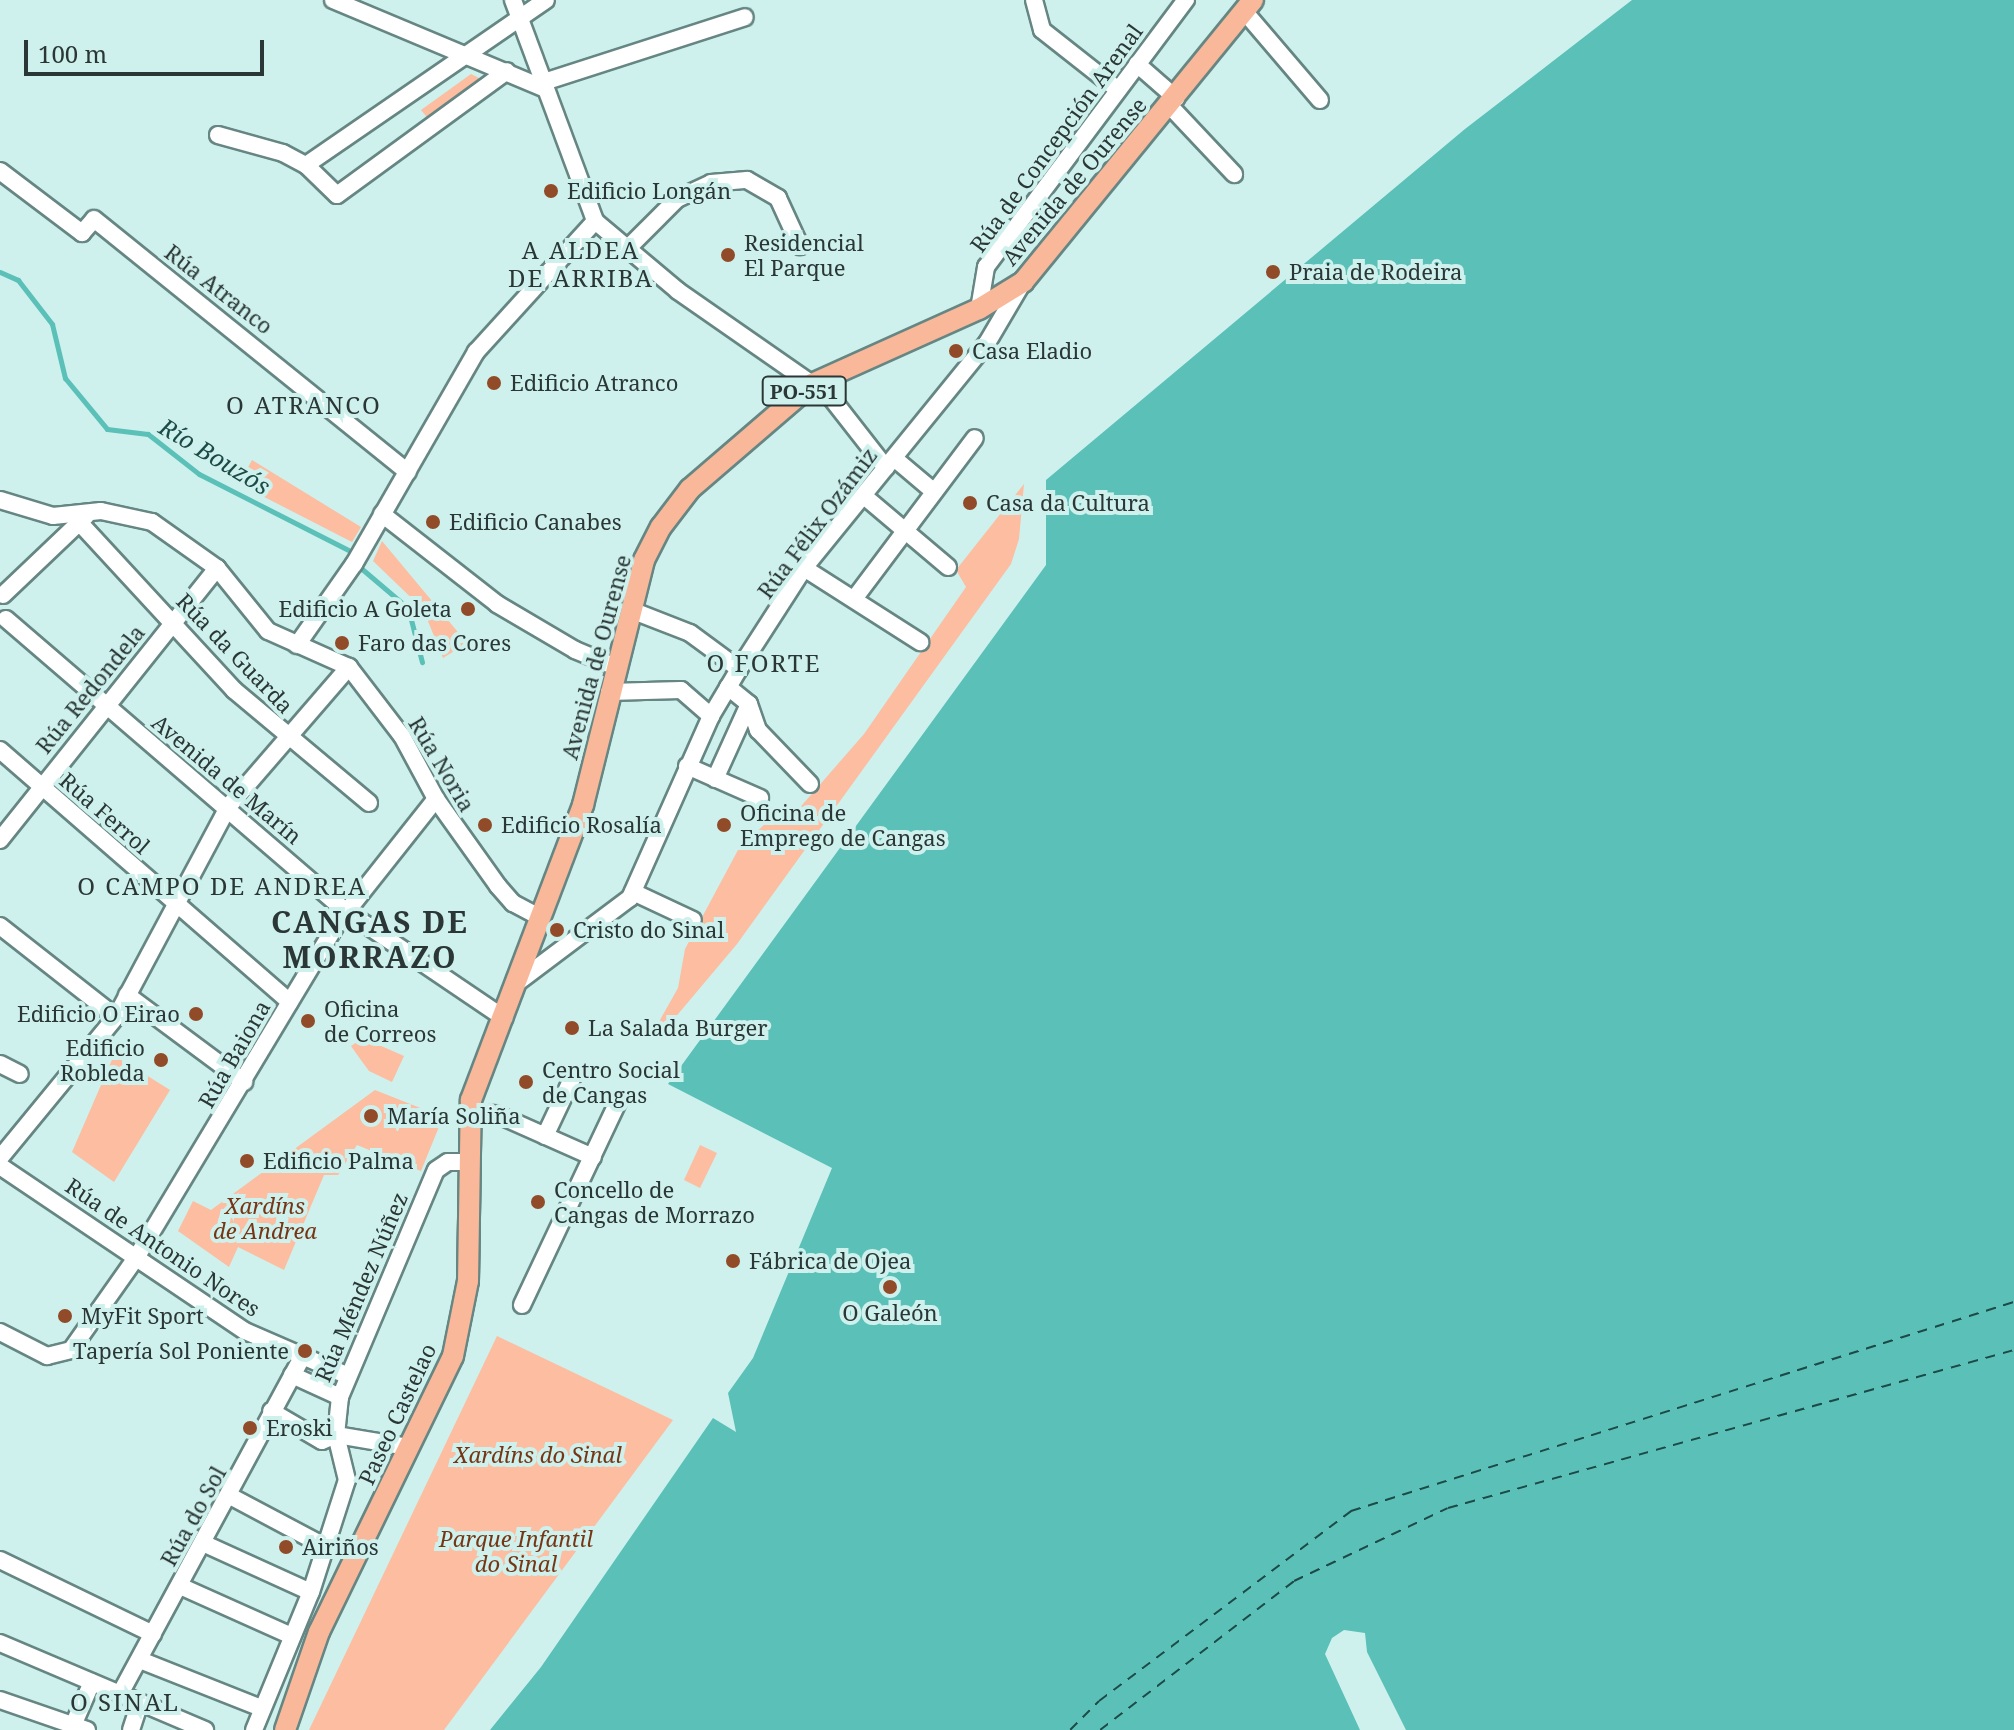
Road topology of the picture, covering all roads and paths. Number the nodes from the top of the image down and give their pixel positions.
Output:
1 (333, 0) edge
2 (513, 0) edge
3 (546, 0) edge
4 (1034, 0) edge
5 (1186, 0) edge
6 (1248, 6) edge
7 (745, 17) dead end
8 (520, 19) junction
9 (467, 53) junction
10 (1137, 64) junction
11 (507, 71) junction
12 (542, 85) junction
13 (1117, 89) junction
14 (1320, 100) dead end
15 (1172, 102) junction
16 (218, 135) dead end
17 (306, 165) junction
18 (0, 171) edge
19 (1234, 174) dead end
20 (595, 221) junction
21 (800, 246) dead end
22 (626, 250) junction
23 (1023, 282) junction
24 (979, 309) junction
25 (815, 383) junction
26 (975, 438) dead end
27 (890, 463) junction
28 (408, 472) junction
29 (933, 491) junction
30 (864, 496) junction
31 (0, 500) edge
32 (382, 514) junction
33 (84, 518) junction
34 (902, 530) junction
35 (948, 567) dead end
36 (217, 568) junction
37 (804, 568) junction
38 (2, 594) edge
39 (854, 599) junction
40 (631, 610) junction
41 (3, 622) edge
42 (173, 622) junction
43 (920, 642) dead end
44 (297, 645) junction
45 (349, 667) junction
46 (616, 667) junction
47 (739, 669) junction
48 (728, 687) junction
49 (609, 692) junction
50 (105, 703) junction
51 (749, 704) junction
52 (711, 716) junction
53 (288, 737) junction
54 (0, 750) edge
55 (687, 766) junction
56 (715, 779) junction
57 (810, 784) dead end
58 (40, 785) junction
59 (760, 798) dead end
60 (436, 799) junction
61 (369, 803) dead end
62 (228, 807) junction
63 (0, 840) edge
64 (631, 895) junction
65 (174, 903) junction
66 (346, 911) junction
67 (541, 918) junction
68 (693, 920) dead end
69 (0, 926) edge
70 (518, 982) junction
71 (127, 995) junction
72 (290, 1002) junction
73 (116, 1017) junction
74 (504, 1018) junction
75 (0, 1064) edge
76 (20, 1074) dead end
77 (572, 1079) dead end
78 (244, 1082) junction
79 (619, 1100) dead end
80 (470, 1106) junction
81 (545, 1136) junction
82 (593, 1157) junction
83 (0, 1158) edge
84 (469, 1162) junction
85 (0, 1166) edge
86 (136, 1258) junction
87 (522, 1305) dead end
88 (0, 1332) edge
89 (302, 1357) junction
90 (292, 1375) junction
91 (346, 1375) junction
92 (340, 1397) junction
93 (271, 1411) junction
94 (329, 1438) junction
95 (408, 1447) junction
96 (230, 1496) junction
97 (205, 1544) junction
98 (326, 1547) junction
99 (0, 1560) edge
100 (180, 1586) junction
101 (311, 1592) junction
102 (153, 1634) junction
103 (292, 1636) junction
104 (0, 1643) edge
105 (140, 1660) junction
106 (92, 1682) junction
107 (120, 1694) junction
108 (140, 1703) junction
109 (2, 1705) edge
110 (261, 1708) junction
111 (77, 1728) edge
112 (131, 1730) edge
113 (205, 1730) edge
114 (254, 1730) edge
115 (285, 1730) edge

1 - 9 street
2 - 8 street
3 - 8 street
4 - 13 street
5 - 10 street, Rúa de Concepción Arenal
6 - 14 street
6 - 15 main road, Avenida de Ourense / PO-551
7 - 12 street
8 - 9 street
8 - 12 street
9 - 11 street
9 - 17 street
10 - 13 street, Rúa de Concepción Arenal
10 - 15 street
11 - 12 street
11 - 17 street
12 - 20 street
13 - 24 street, Rúa de Concepción Arenal
15 - 19 street
15 - 23 main road, Avenida de Ourense / PO-551
16 - 17 street
18 - 28 street, Rúa Atranco
20 - 22 street
20 - 28 street
21 - 22 street
22 - 25 street
23 - 24 main road, Avenida de Ourense / PO-551
23 - 27 street, Rúa Félix Ozámiz
24 - 25 main road, Avenida de Ourense / PO-551
25 - 27 street
25 - 40 main road, Avenida de Ourense / PO-551
26 - 29 street
27 - 29 street
27 - 30 street, Rúa Félix Ozámiz
28 - 32 street
29 - 34 street
30 - 34 street
30 - 37 street, Rúa Félix Ozámiz
31 - 33 street, Rúa Noria
32 - 44 street
32 - 46 street
33 - 36 street, Rúa Noria
33 - 38 street
33 - 42 street, Rúa da Guarda
34 - 35 street
34 - 39 street
36 - 42 street, Rúa Redondela
36 - 44 street, Rúa Noria
37 - 39 street
37 - 47 street, Rúa Félix Ozámiz
38 - 41 street
39 - 43 street
40 - 46 main road, Avenida de Ourense / PO-551
40 - 47 street
41 - 50 street, Avenida de Marín
42 - 50 street, Rúa Redondela
42 - 53 street, Rúa da Guarda
44 - 45 street, Rúa Noria
45 - 53 street
45 - 60 street, Rúa Noria
46 - 49 main road, Avenida de Ourense / PO-551
47 - 48 street, Rúa Félix Ozámiz
48 - 51 street
48 - 52 street, Rúa Félix Ozámiz
49 - 52 street
49 - 67 main road, Avenida de Ourense / PO-551
50 - 58 street, Rúa Redondela
50 - 62 street, Avenida de Marín
51 - 56 street
51 - 57 street
52 - 55 street, Rúa Félix Ozámiz
53 - 61 street, Rúa da Guarda
53 - 62 street
54 - 58 street, Rúa Ferrol
55 - 56 street
55 - 64 street, Rúa Félix Ozámiz
56 - 59 street
58 - 63 street, Rúa Redondela
58 - 65 street, Rúa Ferrol
60 - 66 street, Rúa Baiona
60 - 67 street, Rúa Noria
62 - 65 street
62 - 66 street, Avenida de Marín
64 - 68 street
64 - 70 street, Rúa Félix Ozámiz
65 - 71 street
65 - 72 street, Rúa Ferrol
66 - 72 street, Rúa Baiona
66 - 74 street, Avenida de Marín
67 - 70 main road, Avenida de Ourense / PO-551
69 - 73 street
70 - 74 main road, Avenida de Ourense / PO-551
71 - 73 street
71 - 78 street
72 - 78 street, Rúa Baiona
73 - 83 street
74 - 80 main road, PO-551
75 - 76 street
77 - 81 street
78 - 86 street, Rúa Baiona
79 - 82 street
80 - 81 street
80 - 84 main road, Paseo Castelao / PO-551
81 - 82 street
82 - 87 street
84 - 91 street, Rúa Méndez Núñez
84 - 95 main road, Paseo Castelao / PO-551
85 - 86 street, Rúa de Antonio Nores
86 - 88 street, Rúa Baiona
86 - 89 street, Rúa de Antonio Nores
89 - 90 street, Rúa do Sol
89 - 91 street, Rúa de Antonio Nores
90 - 92 street
90 - 93 street, Rúa do Sol
91 - 92 street, Rúa Méndez Núñez
92 - 94 street, Rúa Méndez Núñez
93 - 94 street
93 - 96 street, Rúa do Sol
94 - 95 street
94 - 98 street, Rúa Méndez Núñez
95 - 115 main road, Paseo Castelao / PO-551
96 - 97 street, Rúa do Sol
96 - 98 street
97 - 100 street, Rúa do Sol
97 - 101 street
98 - 101 street, Rúa Méndez Núñez
99 - 102 street
100 - 102 street, Rúa do Sol
100 - 103 street
101 - 103 street, Rúa Méndez Núñez
102 - 105 street, Rúa do Sol
103 - 110 street, Rúa Méndez Núñez
104 - 106 street
105 - 107 street, Rúa do Sol
105 - 110 street
106 - 107 street
106 - 111 street
107 - 108 street
108 - 112 street
108 - 113 street
109 - 111 street
110 - 114 street, Rúa Méndez Núñez

